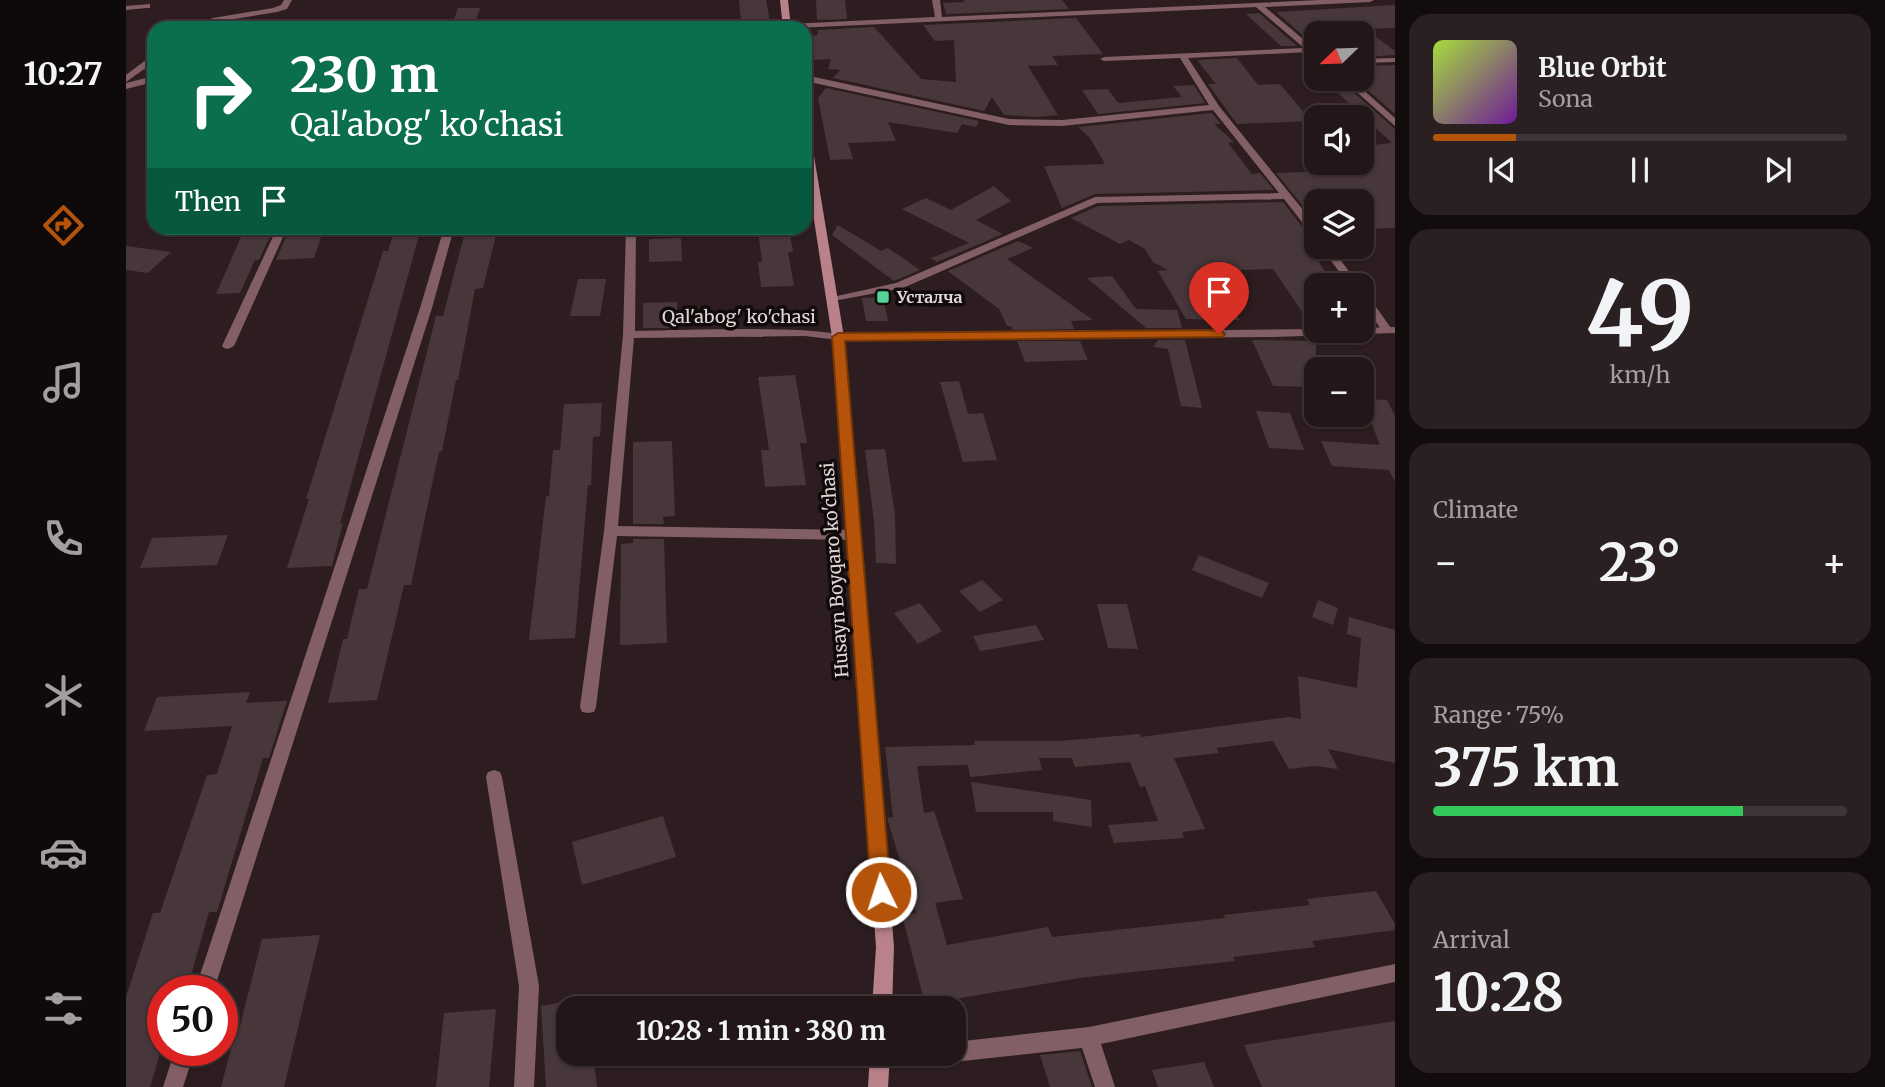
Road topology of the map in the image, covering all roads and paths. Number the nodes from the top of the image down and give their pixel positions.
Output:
1 (288, 0) edge
2 (784, 0) edge
3 (936, 0) edge
4 (1370, 0) edge
5 (1233, 3) edge
6 (1258, 5) junction
7 (147, 6) dead end
8 (126, 8) edge
9 (939, 19) junction
10 (210, 21) edge
11 (787, 21) edge
12 (812, 26) edge
13 (1304, 44) edge
14 (1304, 52) edge
15 (1183, 56) junction
16 (1104, 59) dead end
17 (1395, 60) edge
18 (1374, 61) edge
19 (147, 63) edge
20 (126, 79) edge
21 (812, 80) edge
22 (147, 81) edge
23 (126, 86) edge
24 (1359, 91) edge
25 (1214, 107) junction
26 (1395, 123) edge
27 (812, 176) edge
28 (1287, 196) junction
29 (1304, 218) edge
30 (279, 235) edge
31 (447, 235) edge
32 (631, 235) edge
33 (832, 300) junction
34 (1374, 309) edge
35 (1391, 330) edge
36 (629, 335) junction
37 (838, 337) junction
38 (228, 346) dead end
39 (611, 531) junction
40 (853, 534) junction
41 (588, 708) dead end
42 (494, 777) dead end
43 (1395, 973) edge
44 (209, 975) edge
45 (883, 996) edge
46 (1089, 1037) junction
47 (966, 1051) edge
48 (180, 1066) edge
49 (879, 1066) edge
50 (173, 1087) edge
51 (524, 1087) edge
52 (878, 1087) edge
53 (1105, 1087) edge

1 - 10 street
2 - 11 main road
3 - 9 street
4 - 6 street
5 - 6 street
5 - 9 street
6 - 13 street
7 - 8 street
9 - 12 street
14 - 15 street
15 - 16 street
15 - 25 street
17 - 18 street
19 - 20 street
21 - 25 street
22 - 23 street
24 - 26 street
25 - 28 street
27 - 33 main road, Husayn Boyqaro ko'chasi
28 - 29 street
28 - 33 street
30 - 38 street
31 - 44 street
32 - 36 street
33 - 37 main road, Husayn Boyqaro ko'chasi
34 - 35 street
35 - 37 street, Qal'abog' ko'chasi
36 - 37 street, Qal'abog' ko'chasi
36 - 39 street
37 - 40 main road, Husayn Boyqaro ko'chasi
39 - 40 street
39 - 41 street
40 - 45 main road, Husayn Boyqaro ko'chasi
42 - 51 street
43 - 46 street
46 - 47 street
46 - 53 street
48 - 50 street
49 - 52 main road

